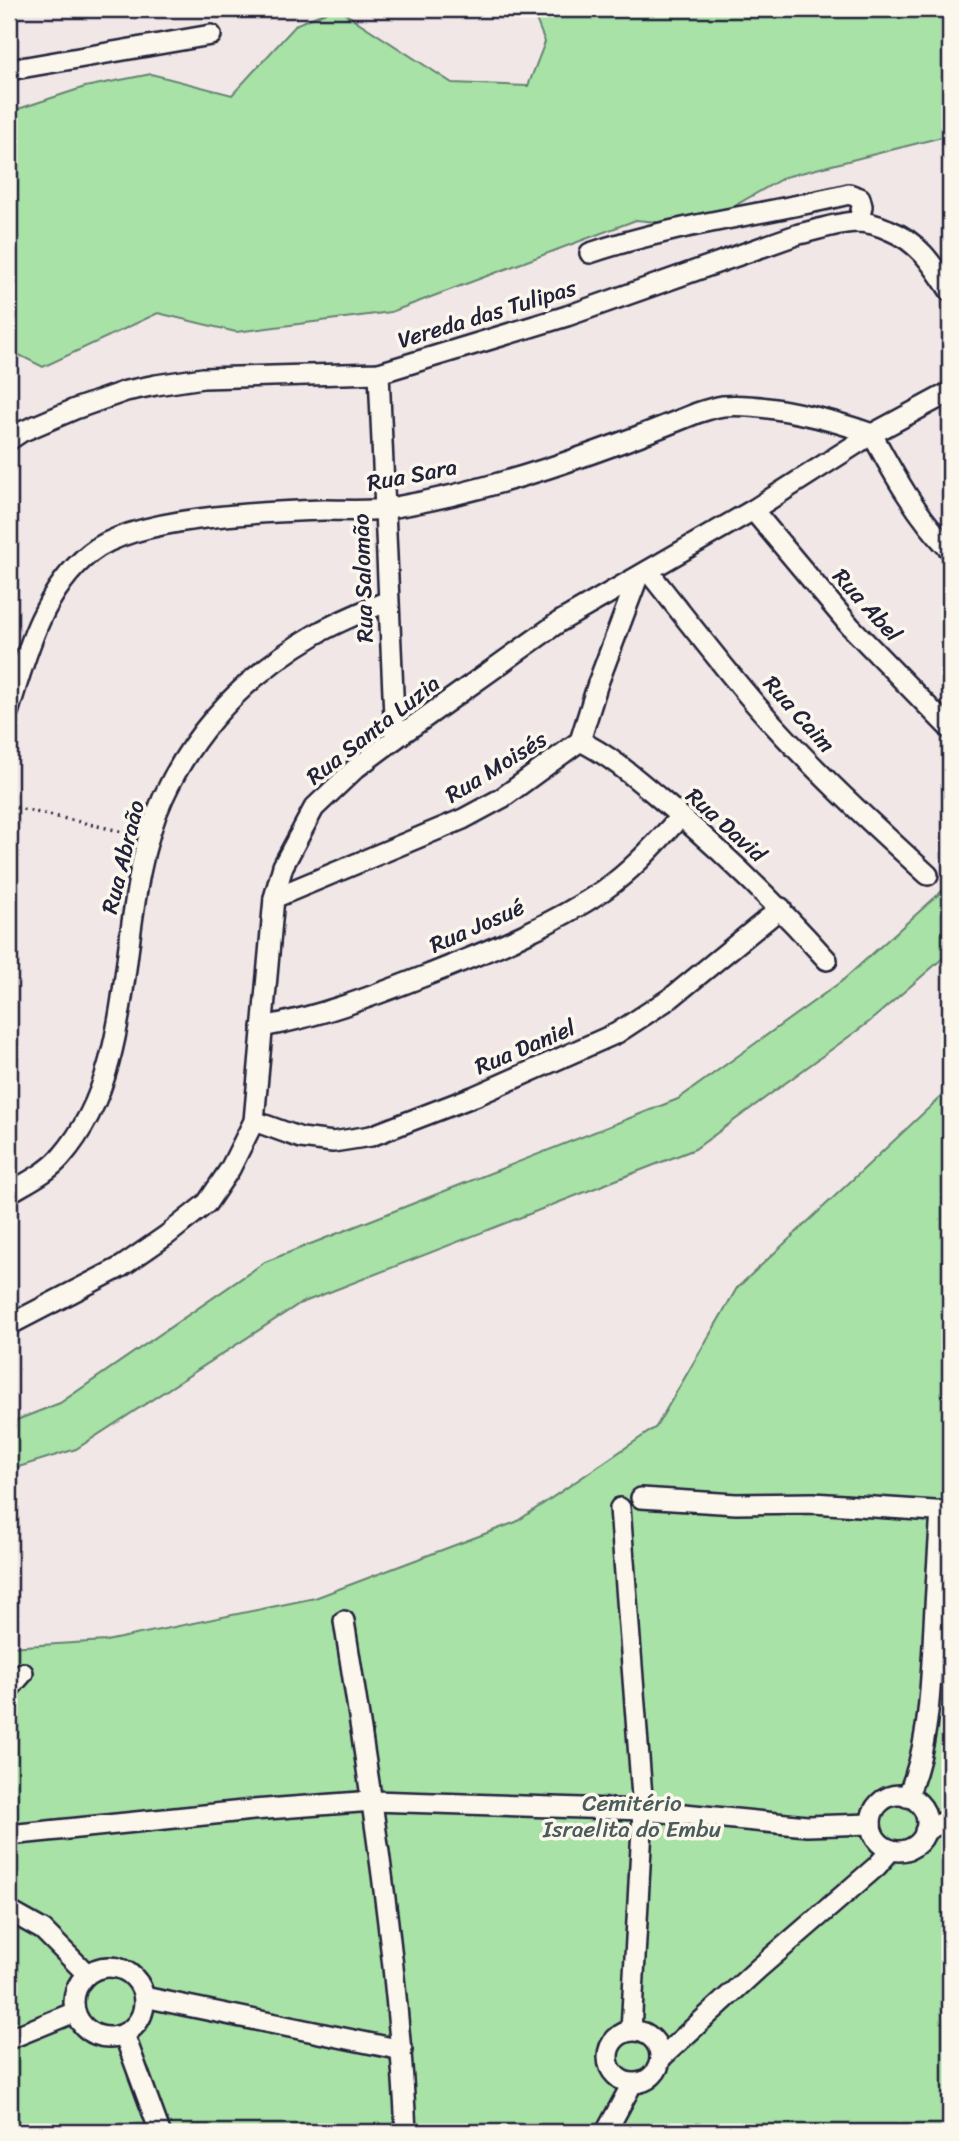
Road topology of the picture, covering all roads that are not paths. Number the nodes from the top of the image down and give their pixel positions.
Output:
1 (211, 35) dead end
2 (9, 70) edge
3 (859, 222) junction
4 (590, 253) dead end
5 (950, 291) edge
6 (379, 373) junction
7 (950, 392) edge
8 (872, 434) junction
9 (9, 440) edge
10 (385, 509) junction
11 (753, 510) junction
12 (950, 550) edge
13 (643, 574) junction
14 (388, 601) junction
15 (9, 710) edge
16 (950, 729) edge
17 (395, 738) junction
18 (580, 741) junction
19 (681, 816) junction
20 (928, 875) dead end
21 (274, 898) junction
22 (781, 908) junction
23 (827, 960) dead end
24 (262, 1027) junction
25 (254, 1121) junction
26 (9, 1192) edge
27 (9, 1325) edge
28 (641, 1498) dead end
29 (620, 1508) dead end
30 (946, 1512) edge
31 (344, 1621) dead end
32 (23, 1673) dead end
33 (9, 1689) edge
34 (907, 1797) junction
35 (373, 1801) junction
36 (643, 1810) junction
37 (950, 1819) edge
38 (871, 1824) junction
39 (925, 1831) junction
40 (9, 1835) edge
41 (891, 1850) junction
42 (9, 1911) edge
43 (87, 1974) junction
44 (144, 1997) junction
45 (75, 2012) junction
46 (631, 2031) junction
47 (124, 2034) junction
48 (9, 2039) edge
49 (402, 2050) junction
50 (661, 2058) junction
51 (632, 2084) junction
52 (160, 2132) edge
53 (406, 2132) edge
54 (606, 2132) edge

1 - 2 street
3 - 4 street
3 - 5 street, Vereda das Tulipas
3 - 6 street, Vereda das Tulipas
6 - 9 street, Vereda das Tulipas
6 - 10 street, Rua Salomão
7 - 8 street
8 - 10 street, Rua Sara
8 - 11 street, Rua Santa Luzia
8 - 12 street
10 - 14 street, Rua Salomão
10 - 15 street, Rua Sara
11 - 13 street, Rua Santa Luzia
11 - 16 street, Rua Abel
13 - 17 street, Rua Santa Luzia
13 - 18 street, Rua Moisés
13 - 20 street, Rua Caim
14 - 17 street, Rua Salomão
14 - 26 street, Rua Abraão
17 - 21 street, Rua Santa Luzia
18 - 19 street, Rua David
18 - 21 street, Rua Moisés
19 - 22 street, Rua David
19 - 24 street, Rua Josué
21 - 24 street, Rua Santa Luzia
22 - 23 street, Rua David
22 - 25 street, Rua Daniel
24 - 25 street, Rua Santa Luzia
25 - 27 street, Rua Santa Luzia
28 - 30 street
29 - 36 street
30 - 34 street
31 - 35 street
32 - 33 street
34 - 38 street
34 - 39 street
35 - 36 street
35 - 40 street
35 - 49 street
36 - 38 street
36 - 46 street
37 - 39 street
38 - 41 street
39 - 41 street
41 - 50 street
42 - 43 street
43 - 44 street
43 - 45 street
44 - 47 street
44 - 49 street
45 - 47 street
45 - 48 street
46 - 50 street
46 - 51 street
47 - 52 street
49 - 53 street
50 - 51 street
51 - 54 street

